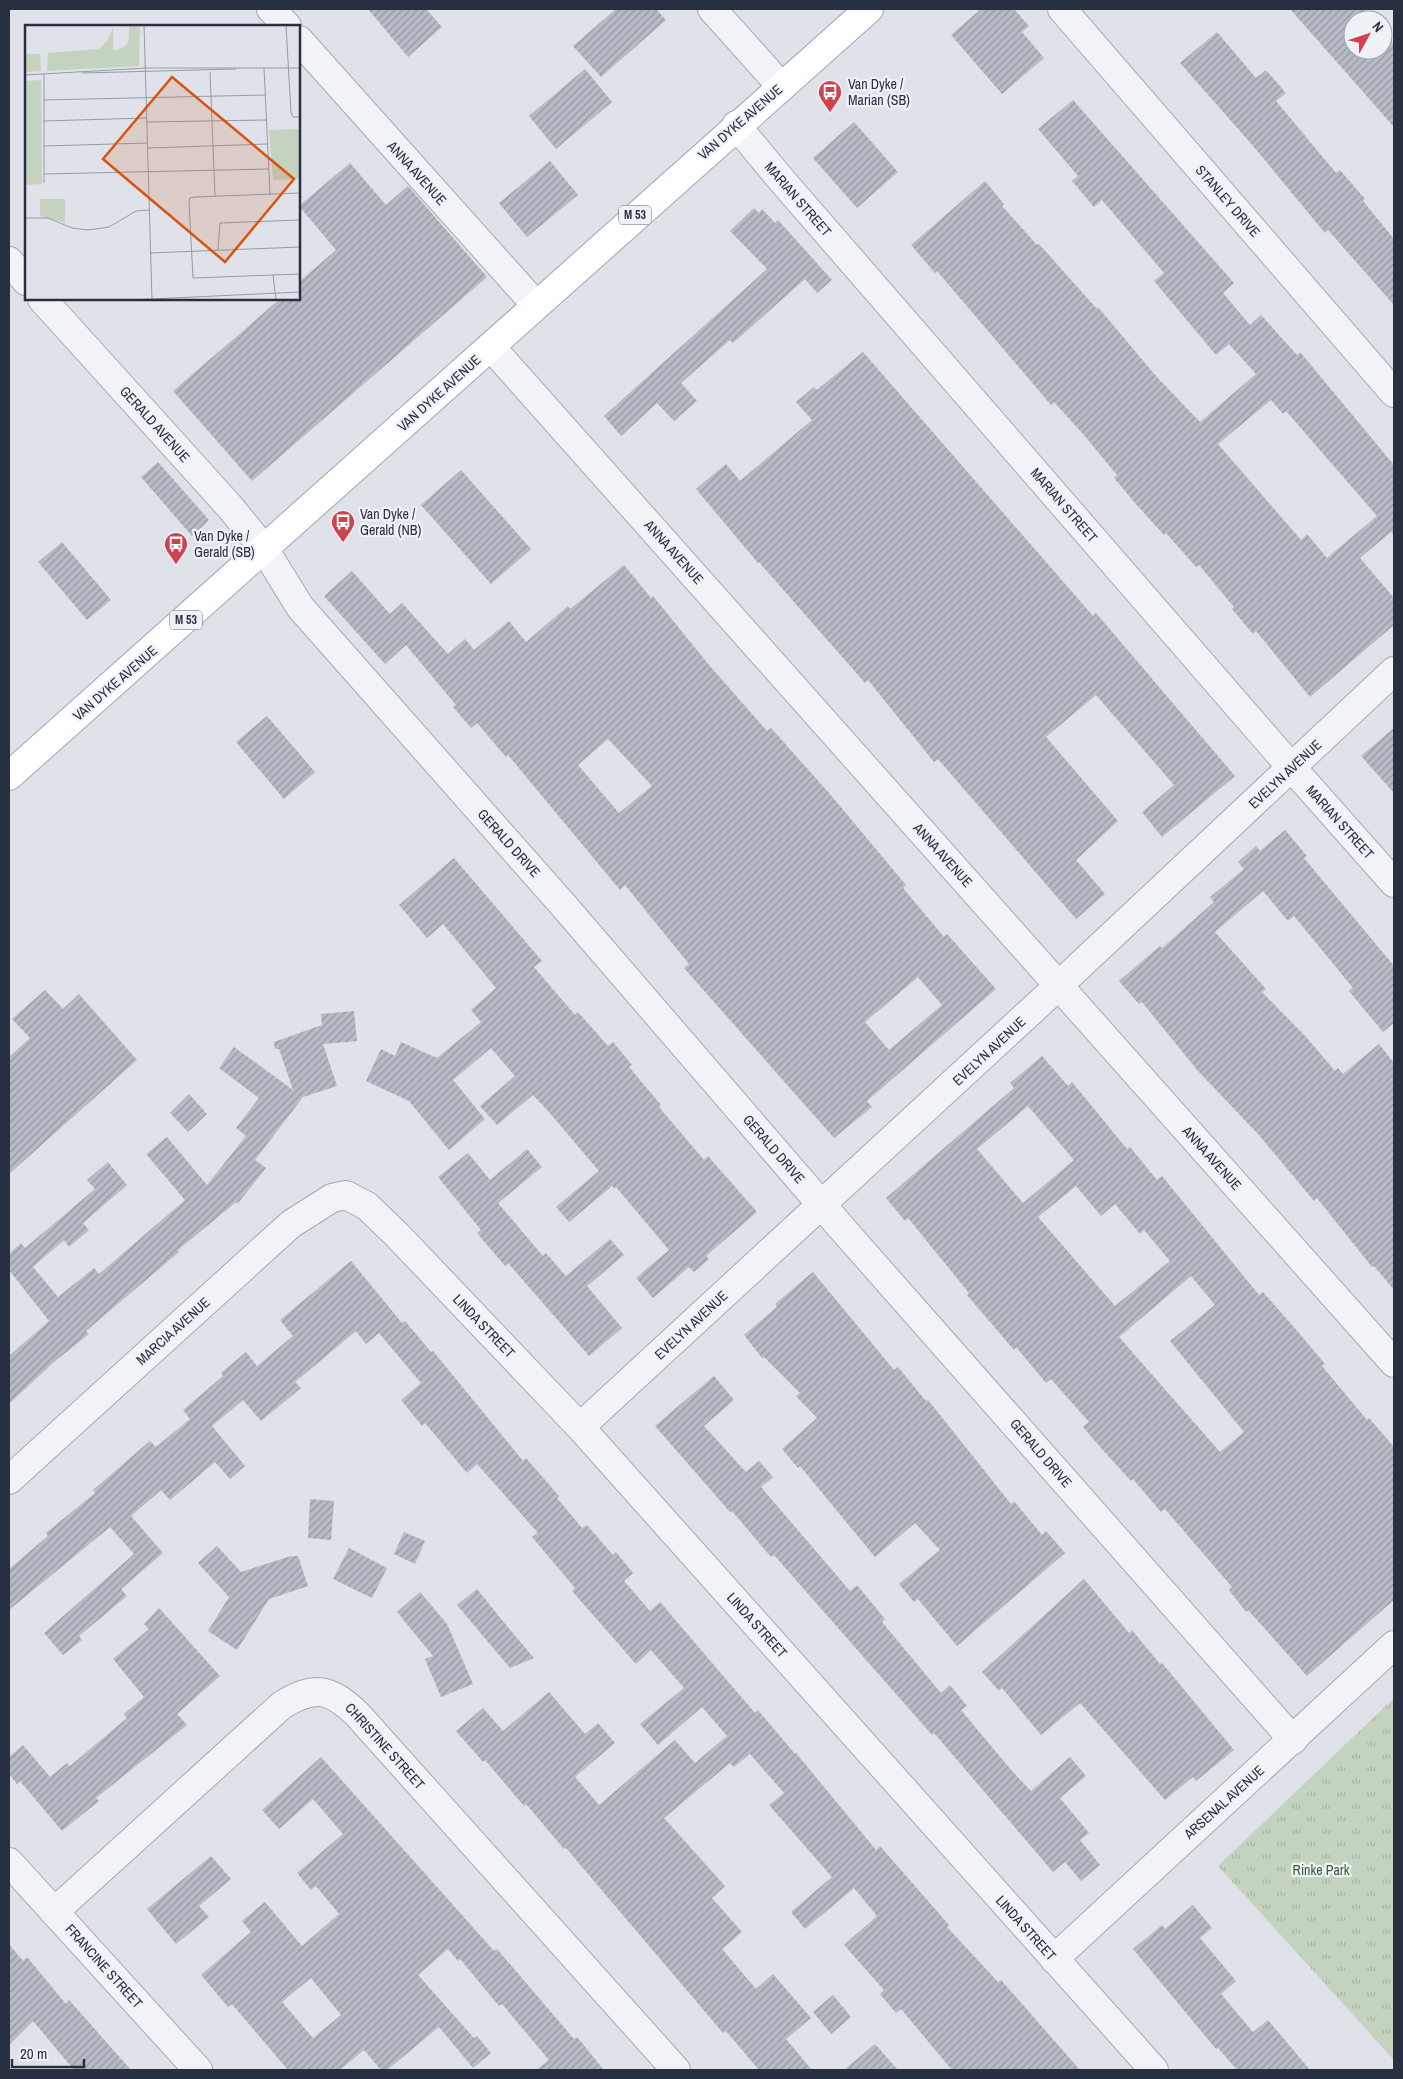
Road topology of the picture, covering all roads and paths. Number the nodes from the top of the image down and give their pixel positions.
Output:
1 (271, 9) edge
2 (712, 9) edge
3 (869, 9) edge
4 (1062, 9) edge
5 (286, 25) edge
6 (300, 41) edge
7 (781, 86) junction
8 (736, 125) junction
9 (9, 261) edge
10 (25, 280) edge
11 (43, 300) edge
12 (536, 305) junction
13 (491, 347) junction
14 (1394, 393) edge
15 (265, 550) junction
16 (1394, 671) edge
17 (1292, 768) junction
18 (9, 776) edge
19 (1394, 883) edge
20 (1059, 985) junction
21 (346, 1195) joint
22 (822, 1205) junction
23 (1394, 1364) edge
24 (580, 1427) junction
25 (9, 1480) edge
26 (1394, 1645) edge
27 (1293, 1740) junction
28 (9, 1862) edge
29 (54, 1912) junction
30 (1054, 1959) junction
31 (198, 2070) edge
32 (676, 2070) edge
33 (1154, 2070) edge

1 - 5 street
2 - 7 street
3 - 7 main road, VAN DYKE AVENUE / M 53
4 - 14 street, STANLEY DRIVE
6 - 12 street, ANNA AVENUE
7 - 8 main road, VAN DYKE AVENUE / M 53
8 - 12 main road, VAN DYKE AVENUE / M 53
8 - 17 street, MARIAN STREET
9 - 10 street
11 - 15 street, GERALD AVENUE
12 - 13 main road, VAN DYKE AVENUE / M 53
13 - 15 main road, VAN DYKE AVENUE / M 53
13 - 20 street, ANNA AVENUE
15 - 18 main road, VAN DYKE AVENUE / M 53
15 - 22 street, GERALD DRIVE
16 - 17 street, EVELYN AVENUE
17 - 19 street, MARIAN STREET
17 - 20 street, EVELYN AVENUE
20 - 22 street, EVELYN AVENUE
20 - 23 street, ANNA AVENUE
21 - 24 street, LINDA STREET
21 - 25 street, MARCIA AVENUE
22 - 24 street, EVELYN AVENUE
22 - 27 street, GERALD DRIVE
24 - 30 street, LINDA STREET
26 - 27 street, ARSENAL AVENUE
27 - 30 street, ARSENAL AVENUE
28 - 29 street, FRANCINE STREET
29 - 31 street, FRANCINE STREET
29 - 32 street, CHRISTINE STREET
30 - 33 street, LINDA STREET

